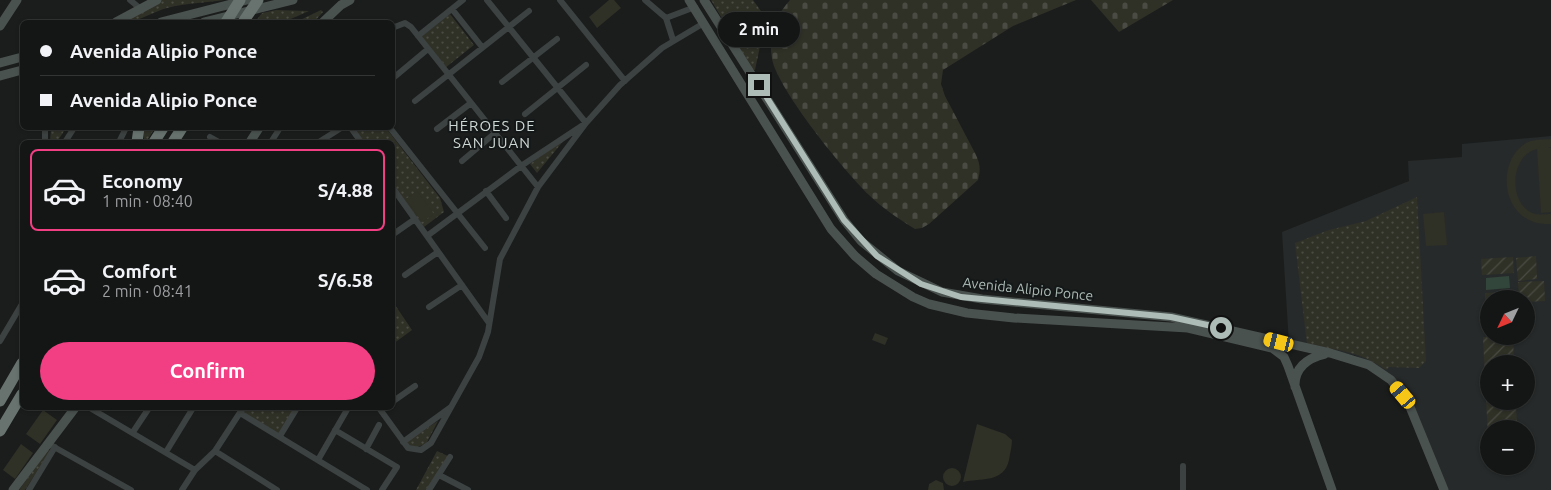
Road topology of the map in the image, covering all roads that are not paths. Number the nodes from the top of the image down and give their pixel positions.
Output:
1 (17, 0) edge
2 (157, 0) edge
3 (240, 0) edge
4 (246, 0) edge
5 (258, 0) edge
6 (294, 0) edge
7 (350, 0) edge
8 (463, 0) edge
9 (487, 0) edge
10 (560, 0) edge
11 (645, 0) edge
12 (704, 0) edge
13 (132, 1) edge
14 (692, 4) edge
15 (452, 9) junction
16 (142, 10) junction
17 (529, 11) dead end
18 (666, 18) junction
19 (120, 20) edge
20 (169, 20) edge
21 (212, 20) edge
22 (227, 20) edge
23 (245, 20) edge
24 (325, 20) edge
25 (704, 23) junction
26 (0, 26) edge
27 (508, 26) junction
28 (395, 27) edge
29 (418, 36) junction
30 (557, 39) dead end
31 (673, 40) junction
32 (482, 47) junction
33 (428, 49) junction
34 (0, 54) edge
35 (533, 57) junction
36 (18, 58) edge
37 (0, 63) edge
38 (586, 65) dead end
39 (20, 71) edge
40 (448, 74) junction
41 (0, 76) edge
42 (395, 76) edge
43 (624, 81) junction
44 (502, 82) dead end
45 (557, 88) junction
46 (415, 101) dead end
47 (470, 102) junction
48 (525, 114) dead end
49 (586, 123) junction
50 (437, 129) dead end
51 (338, 130) edge
52 (392, 130) edge
53 (495, 133) junction
54 (210, 137) dead end
55 (215, 140) edge
56 (322, 140) edge
57 (462, 161) dead end
58 (521, 166) junction
59 (538, 187) junction
60 (486, 191) junction
61 (395, 192) edge
62 (457, 212) junction
63 (506, 218) dead end
64 (415, 220) junction
65 (844, 220) junction
66 (831, 229) junction
67 (395, 233) edge
68 (427, 236) junction
69 (485, 248) dead end
70 (438, 252) junction
71 (405, 274) dead end
72 (462, 285) junction
73 (20, 307) edge
74 (430, 307) dead end
75 (489, 323) junction
76 (0, 341) edge
77 (1330, 353) junction
78 (20, 366) edge
79 (415, 386) dead end
80 (1295, 390) junction
81 (20, 397) edge
82 (0, 400) edge
83 (395, 400) edge
84 (453, 406) junction
85 (75, 410) edge
86 (94, 410) edge
87 (148, 410) edge
88 (193, 410) edge
89 (242, 410) edge
90 (296, 410) edge
91 (347, 410) edge
92 (383, 410) edge
93 (379, 424) dead end
94 (335, 430) junction
95 (0, 431) edge
96 (133, 432) junction
97 (280, 436) junction
98 (403, 442) junction
99 (51, 445) junction
100 (366, 449) junction
101 (214, 451) junction
102 (166, 452) junction
103 (450, 457) dead end
104 (318, 460) junction
105 (1184, 466) dead end
106 (195, 470) junction
107 (439, 475) junction
108 (121, 488) edge
109 (13, 490) edge
110 (29, 490) edge
111 (131, 490) edge
112 (182, 490) edge
113 (277, 490) edge
114 (367, 490) edge
115 (382, 490) edge
116 (429, 490) edge
117 (468, 490) edge
118 (1183, 490) edge
119 (1332, 490) edge
120 (1444, 490) edge

1 - 26 main road
2 - 16 main road
3 - 22 highway, bridge
4 - 20 main road
5 - 23 highway, bridge
6 - 21 main road
7 - 24 main road
8 - 15 street
9 - 27 street
10 - 43 street
11 - 18 street
12 - 65 main road, Avenida Alipio Ponce
13 - 16 street
14 - 18 street
14 - 25 main road, Avenida Alipio Ponce
15 - 29 street
15 - 32 street
16 - 19 main road
17 - 27 street
18 - 31 street
25 - 31 street
25 - 66 main road, Avenida Alipio Ponce
27 - 32 street
27 - 35 street
28 - 29 street
29 - 33 street
30 - 35 street
31 - 43 street
32 - 40 street
33 - 40 street
33 - 42 street
34 - 36 main road
35 - 44 street
35 - 45 street
36 - 37 main road
38 - 45 street
39 - 41 main road
40 - 46 street
40 - 47 street
43 - 49 street
45 - 48 street
45 - 49 street
47 - 50 street
47 - 53 street
49 - 58 street
49 - 59 street
51 - 56 street
52 - 62 street
53 - 57 street
53 - 58 street
54 - 55 street
58 - 59 street
58 - 60 street
59 - 75 street
60 - 62 street
60 - 63 street
61 - 64 street
62 - 68 street
62 - 69 street
64 - 67 street
64 - 68 street
65 - 66 main road
65 - 77 main road, Avenida Alipio Ponce
66 - 80 main road, Avenida Alipio Ponce
68 - 70 street
70 - 71 street
70 - 72 street
72 - 74 street
72 - 75 street
73 - 76 street
75 - 84 street
77 - 80 main road
77 - 120 main road, Avenida Alipio Ponce
78 - 82 highway
79 - 83 street
80 - 119 main road, Avenida Alipio Ponce
81 - 95 highway
84 - 98 street
84 - 98 street
85 - 99 main road
86 - 96 street
87 - 96 street
88 - 102 street
89 - 97 street
89 - 101 street
90 - 97 street
91 - 94 street
92 - 98 street
93 - 100 street
94 - 100 street
94 - 104 street
96 - 102 street
97 - 104 street
99 - 108 street
99 - 109 main road
99 - 110 street
100 - 115 street
101 - 106 street
101 - 113 street
102 - 106 street
103 - 107 street
104 - 114 street
105 - 118 street
106 - 112 street
107 - 116 street
107 - 117 street
108 - 111 street

